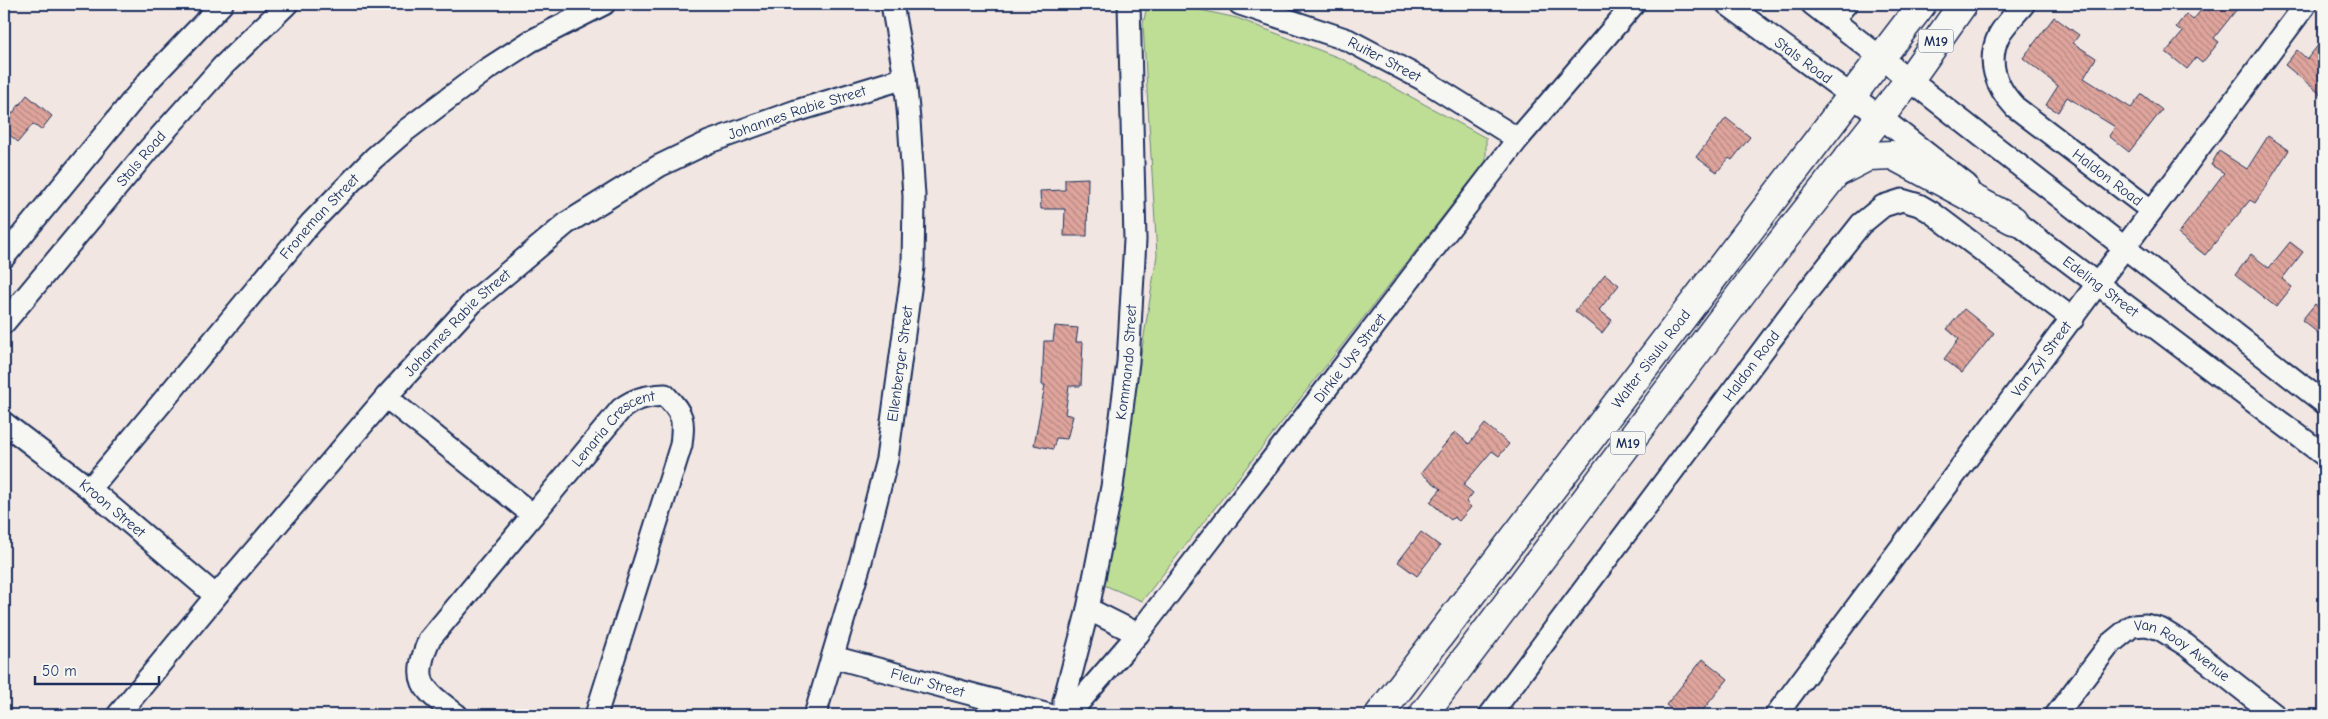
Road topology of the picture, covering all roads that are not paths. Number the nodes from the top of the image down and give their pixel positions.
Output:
1 (222, 4) edge
2 (287, 4) edge
3 (604, 4) edge
4 (892, 4) edge
5 (1129, 4) edge
6 (1240, 4) edge
7 (1634, 4) edge
8 (1727, 4) edge
9 (1812, 4) edge
10 (1922, 4) edge
11 (1962, 4) edge
12 (2024, 4) edge
13 (2306, 4) edge
14 (1839, 12) edge
15 (1882, 57) junction
16 (905, 78) junction
17 (1910, 79) junction
18 (1850, 95) junction
19 (1879, 116) junction
20 (1518, 139) junction
21 (1836, 173) junction
22 (2152, 211) junction
23 (2013, 220) junction
24 (2125, 247) junction
25 (4, 257) edge
26 (56, 259) junction
27 (2097, 286) junction
28 (4, 312) edge
29 (2073, 319) junction
30 (4, 323) edge
31 (1674, 329) junction
32 (1700, 348) junction
33 (386, 398) junction
34 (2324, 403) edge
35 (4, 423) edge
36 (2324, 455) edge
37 (1566, 470) junction
38 (90, 489) junction
39 (1593, 490) junction
40 (533, 515) junction
41 (216, 596) junction
42 (1088, 609) junction
43 (1138, 634) junction
44 (834, 657) junction
45 (1411, 674) junction
46 (1430, 705) edge
47 (118, 715) edge
48 (456, 715) edge
49 (596, 715) edge
50 (815, 715) edge
51 (1049, 715) edge
52 (1066, 715) edge
53 (1379, 715) edge
54 (1490, 715) edge
55 (1776, 715) edge
56 (2056, 715) edge
57 (2275, 715) edge

1 - 25 street
2 - 26 street, Stals Road
3 - 38 street, Froneman Street
4 - 16 street, Ellenberger Street
5 - 42 street, Kommando Street
6 - 20 street, Ruiter Street
7 - 20 street, Dirkie Uys Street
8 - 18 street, Stals Road
9 - 14 street
10 - 15 highway, Walter Sisulu Road / M19
11 - 17 highway, M19
12 - 22 street, Haldon Road
13 - 22 street, Van Zyl Street
14 - 15 street
15 - 17 street
15 - 18 highway, Walter Sisulu Road / M19
16 - 33 street, Johannes Rabie Street
16 - 44 street, Ellenberger Street
17 - 19 highway, M19
17 - 24 street
18 - 19 street, Stals Road
18 - 31 highway, Walter Sisulu Road / M19
19 - 21 highway, M19
19 - 23 street, Edeling Street
20 - 43 street, Dirkie Uys Street
21 - 23 highway
21 - 32 highway, M19
22 - 24 street, Van Zyl Street
23 - 27 street, Edeling Street
24 - 27 street, Van Zyl Street
24 - 34 street
26 - 28 street
26 - 30 street, Stals Road
27 - 29 street, Van Zyl Street
27 - 36 street, Edeling Street
29 - 54 street, Haldon Road
29 - 55 street, Van Zyl Street
31 - 32 highway
31 - 37 highway, Walter Sisulu Road / M19
32 - 39 highway, M19
33 - 40 street
33 - 41 street, Johannes Rabie Street
35 - 38 street, Kroon Street
37 - 39 highway
37 - 45 highway, Walter Sisulu Road / M19
38 - 41 street, Kroon Street
39 - 46 highway, M19
40 - 48 street, Lenaria Crescent
40 - 49 street, Lenaria Crescent
41 - 47 street, Johannes Rabie Street
42 - 43 street
42 - 52 street, Kommando Street
43 - 52 street, Dirkie Uys Street
44 - 50 street, Ellenberger Street
44 - 51 street, Fleur Street
45 - 46 highway
45 - 53 highway, Walter Sisulu Road / M19
56 - 57 street, Van Rooy Avenue

